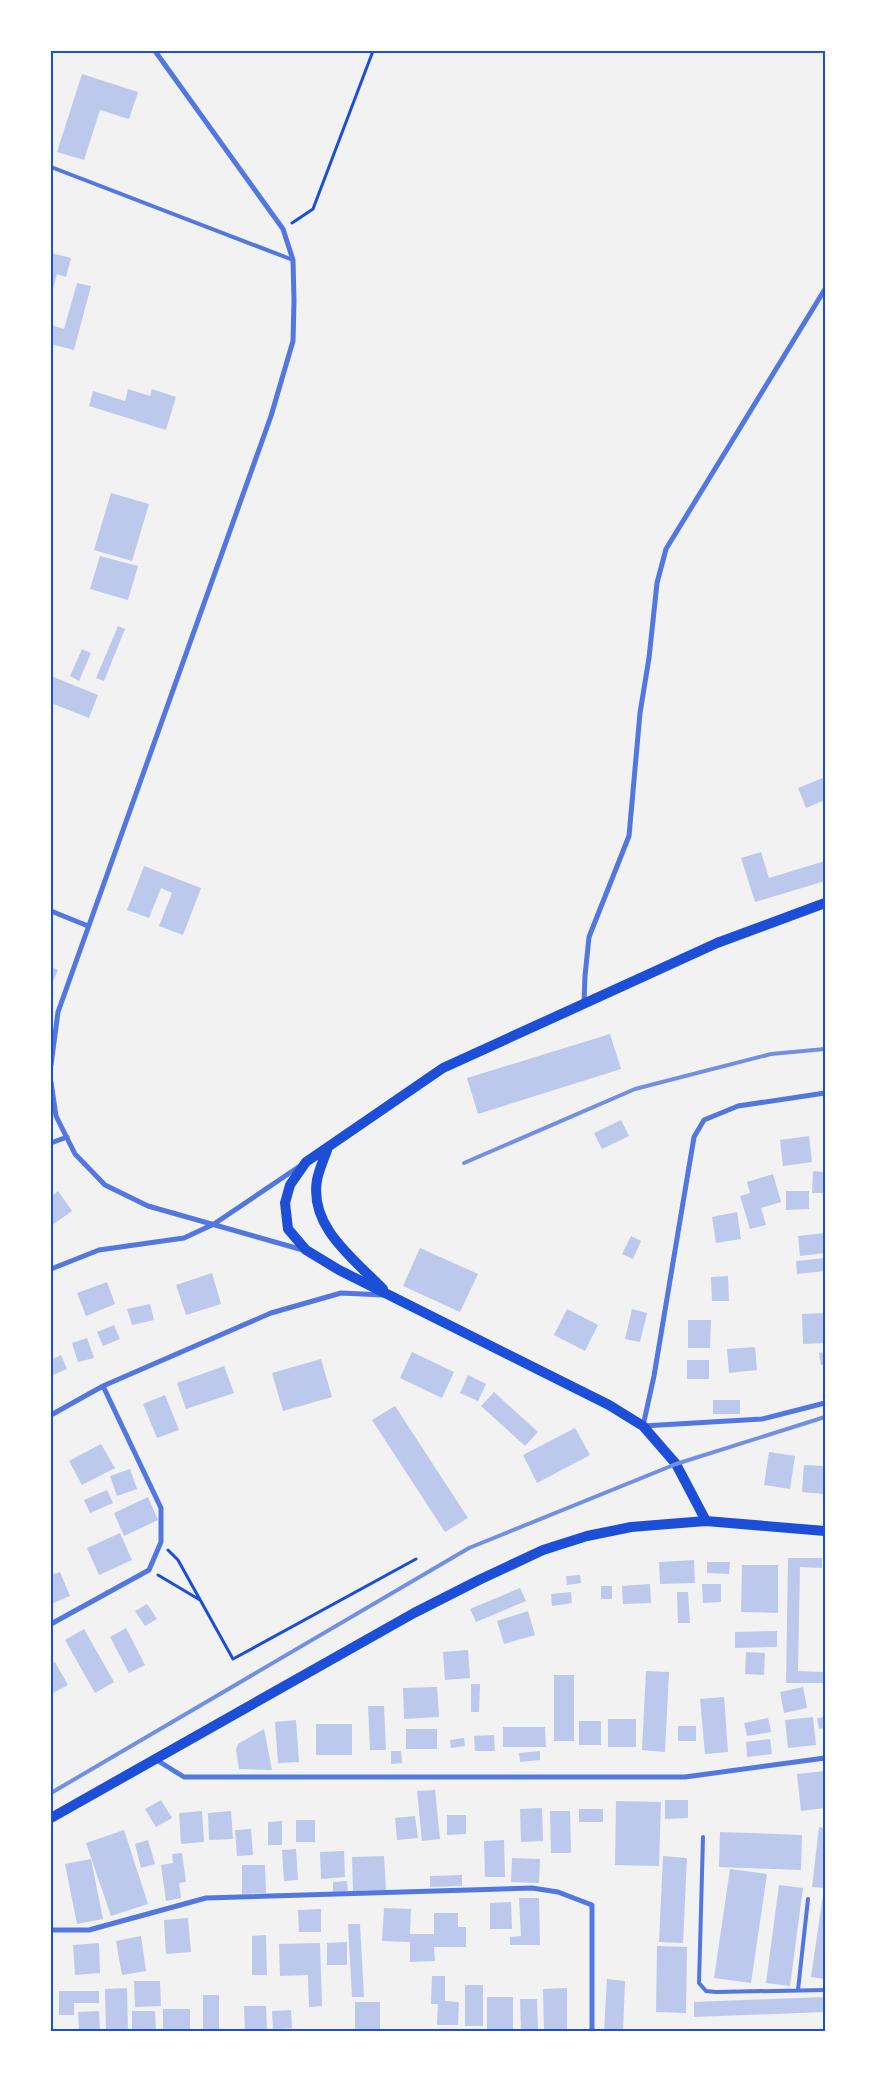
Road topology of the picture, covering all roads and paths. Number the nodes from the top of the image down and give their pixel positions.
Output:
1 (155, 51) edge
2 (373, 51) edge
3 (51, 167) edge
4 (283, 229) junction
5 (293, 260) junction
6 (825, 288) edge
7 (825, 903) edge
8 (51, 910) edge
9 (88, 926) junction
10 (584, 1003) junction
11 (51, 1065) edge
12 (51, 1082) edge
13 (825, 1093) edge
14 (67, 1137) junction
15 (51, 1143) edge
16 (328, 1147) junction
17 (306, 1162) junction
18 (214, 1224) junction
19 (306, 1250) junction
20 (51, 1269) edge
21 (389, 1295) junction
22 (103, 1386) junction
23 (825, 1403) edge
24 (51, 1415) edge
25 (643, 1426) junction
26 (706, 1521) junction
27 (825, 1531) edge
28 (161, 1542) junction
29 (416, 1559) dead end
30 (149, 1570) junction
31 (200, 1600) junction
32 (51, 1624) edge
33 (825, 1758) edge
34 (155, 1759) junction
35 (51, 1818) edge
36 (703, 1837) dead end
37 (808, 1899) dead end
38 (51, 1930) edge
39 (798, 1990) junction
40 (825, 1990) edge
41 (592, 2031) edge

1 - 4 street
2 - 4 path
3 - 5 lane
4 - 5 street
5 - 9 street
6 - 10 street
7 - 10 main road
8 - 9 street
9 - 11 street
10 - 16 main road
12 - 14 street
13 - 25 street
14 - 15 street
14 - 18 street
16 - 17 main road
16 - 21 main road
17 - 18 street
17 - 19 main road
18 - 19 street
18 - 20 street
19 - 21 main road
21 - 22 street
21 - 25 main road
22 - 24 street
22 - 28 street
23 - 25 street
25 - 26 main road
26 - 27 main road
26 - 34 main road
28 - 30 street
28 - 31 path
29 - 31 path
30 - 31 path
30 - 32 street
33 - 34 street
34 - 35 main road
36 - 39 lane
37 - 39 lane
38 - 41 street
39 - 40 lane

